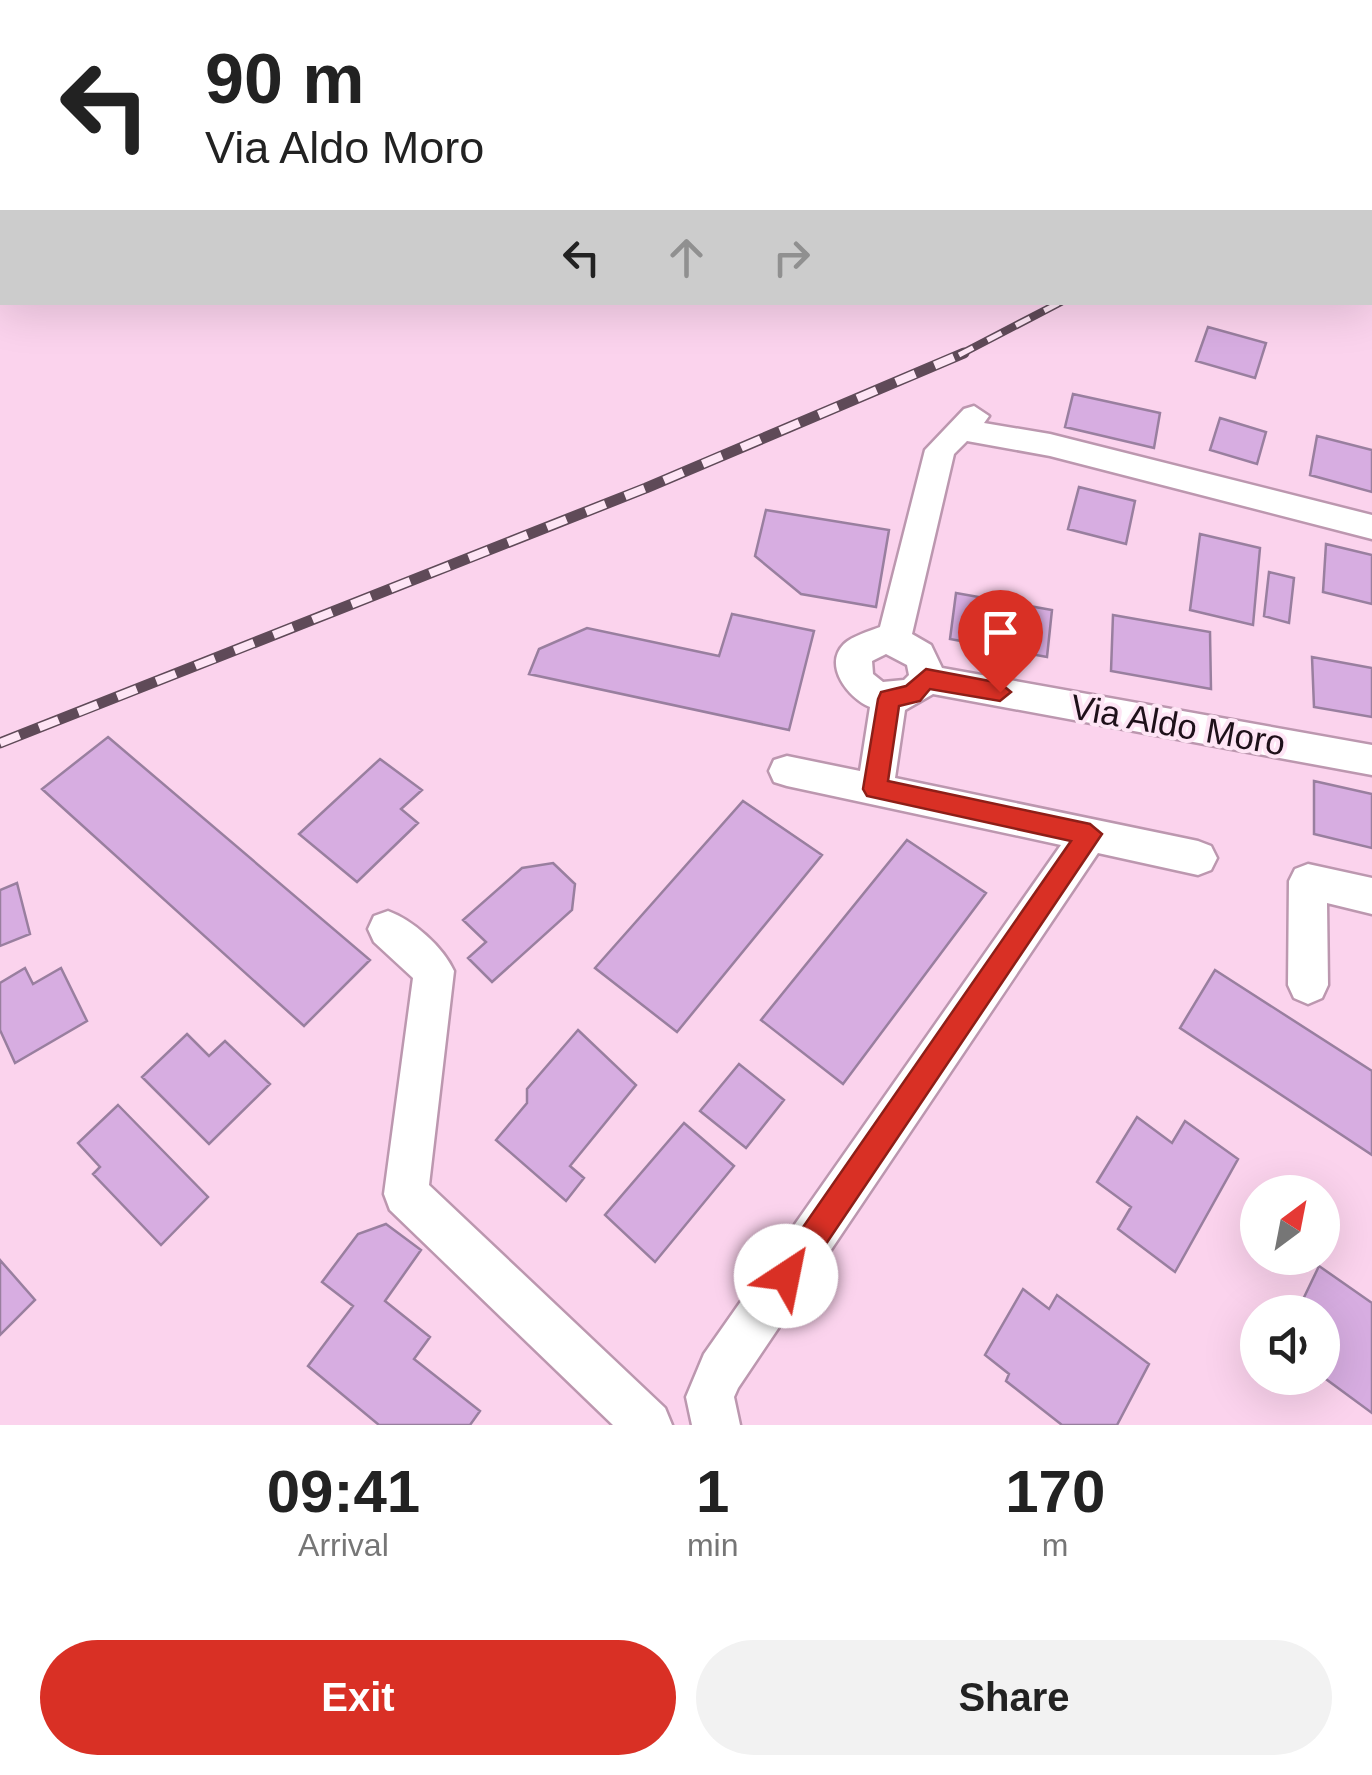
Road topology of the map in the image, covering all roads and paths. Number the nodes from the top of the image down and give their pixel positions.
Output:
1 (1372, 527) edge
2 (894, 640) junction
3 (926, 678) junction
4 (889, 699) junction
5 (1372, 760) edge
6 (788, 770) dead end
7 (875, 789) junction
8 (1090, 834) junction
9 (1198, 858) dead end
10 (1372, 896) edge
11 (388, 929) dead end
12 (1308, 985) dead end
13 (648, 1425) edge
14 (716, 1425) edge

1 - 2 street
2 - 3 street
2 - 4 street
3 - 4 street
3 - 5 street, Via Aldo Moro
4 - 7 street
6 - 7 street
7 - 8 street
8 - 9 street
8 - 14 street
10 - 12 street
11 - 13 street

